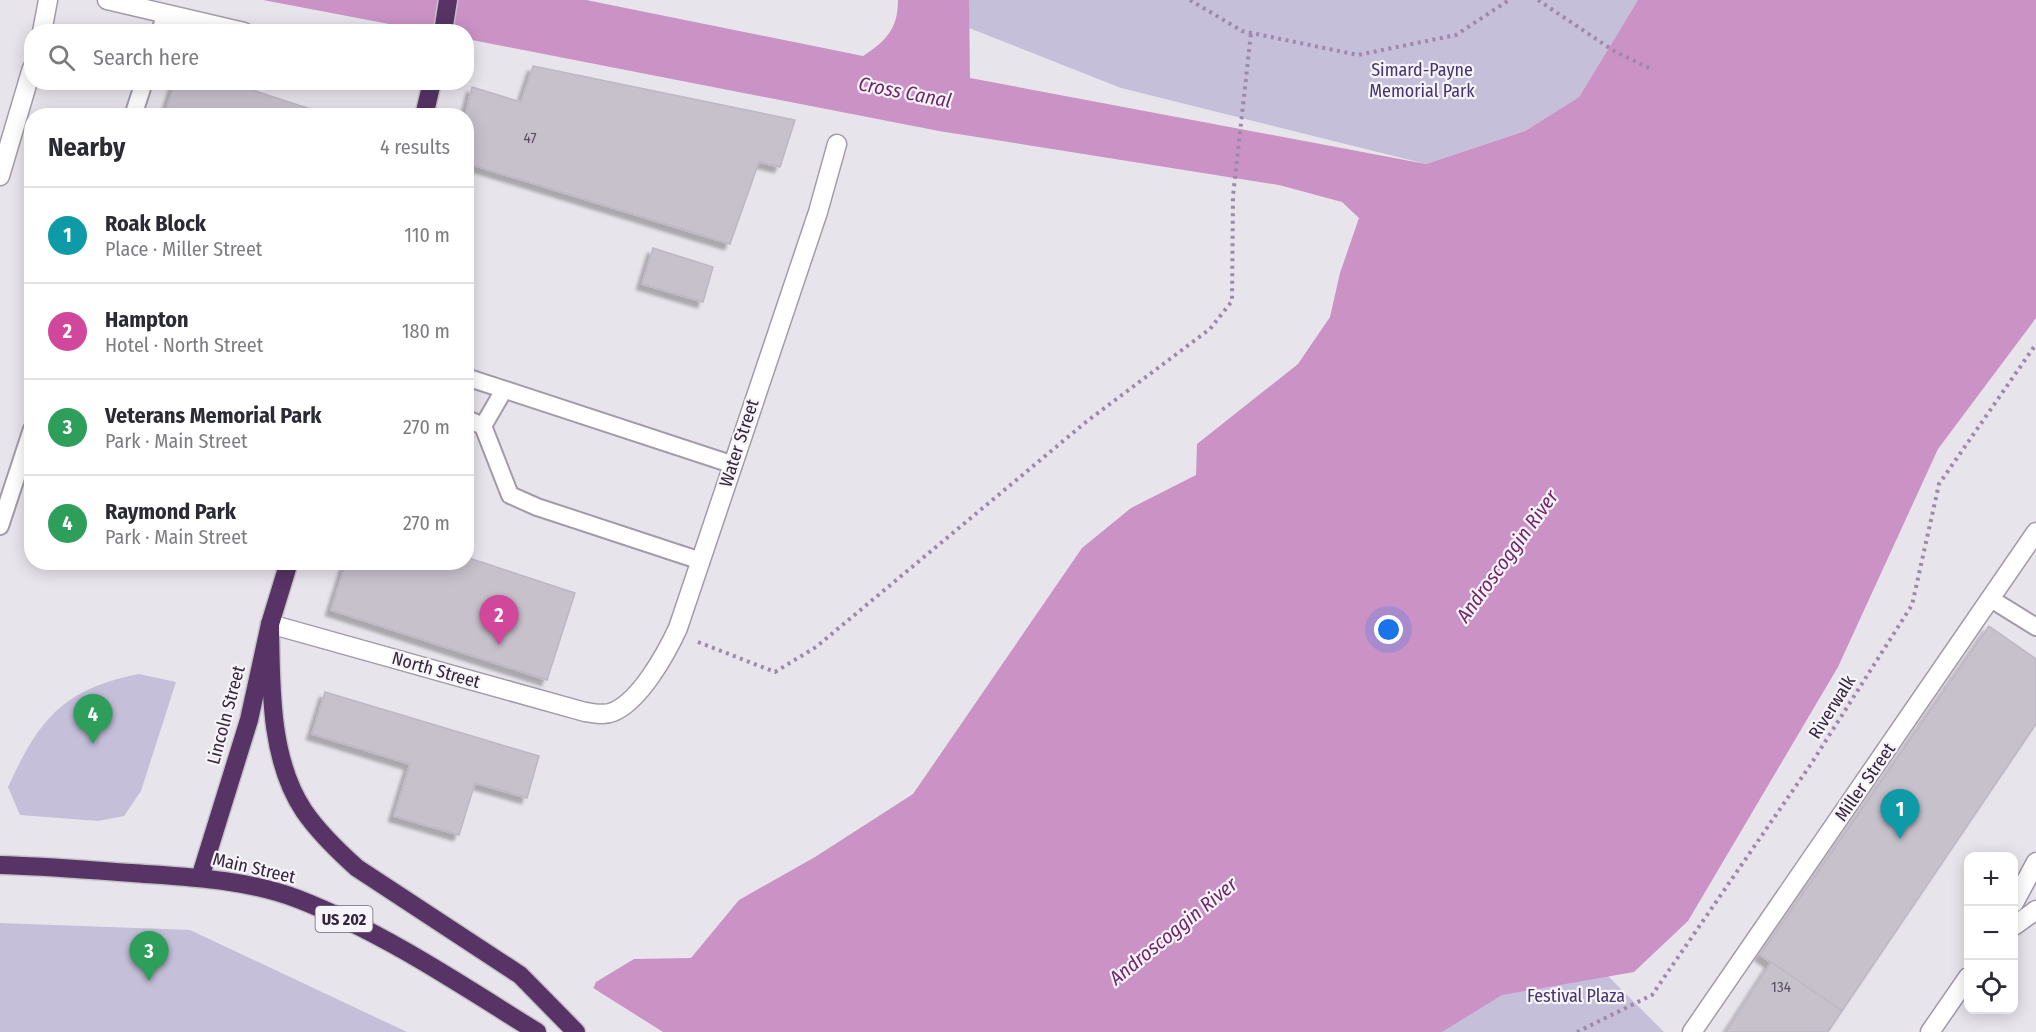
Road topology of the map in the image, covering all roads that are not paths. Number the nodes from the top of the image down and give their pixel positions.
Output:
1 (48, 0) edge
2 (107, 0) edge
3 (448, 0) edge
4 (163, 23) edge
5 (44, 24) edge
6 (444, 24) edge
7 (25, 90) edge
8 (141, 90) edge
9 (430, 90) edge
10 (136, 108) edge
11 (426, 108) edge
12 (837, 144) dead end
13 (0, 176) edge
14 (474, 380) edge
15 (504, 390) junction
16 (474, 422) edge
17 (483, 426) junction
18 (24, 453) edge
19 (730, 464) junction
20 (0, 526) edge
21 (2036, 532) edge
22 (701, 561) junction
23 (287, 570) edge
24 (1991, 599) junction
25 (270, 624) junction
26 (2036, 627) edge
27 (602, 714) joint
28 (2036, 862) edge
29 (0, 865) edge
30 (200, 878) junction
31 (2018, 894) edge
32 (2036, 910) edge
33 (2018, 923) edge
34 (1964, 983) edge
35 (537, 1032) edge
36 (576, 1032) edge
37 (1692, 1032) edge
38 (1930, 1032) edge

1 - 5 street
2 - 4 street
3 - 6 highway
7 - 13 street
8 - 10 lane
9 - 11 highway
12 - 19 street, Water Street
14 - 15 lane
15 - 17 lane
15 - 19 lane
16 - 17 lane
17 - 22 lane
18 - 20 lane
19 - 22 street, Water Street
21 - 24 street, Miller Street
22 - 27 street, Water Street
23 - 25 highway, Lincoln Street
24 - 26 lane
24 - 37 street, Miller Street
25 - 27 street, North Street
25 - 30 highway, Lincoln Street
25 - 36 highway
28 - 31 street
29 - 30 highway, Main Street / US 202
30 - 35 highway, Main Street / US 202
32 - 33 street
34 - 38 street

